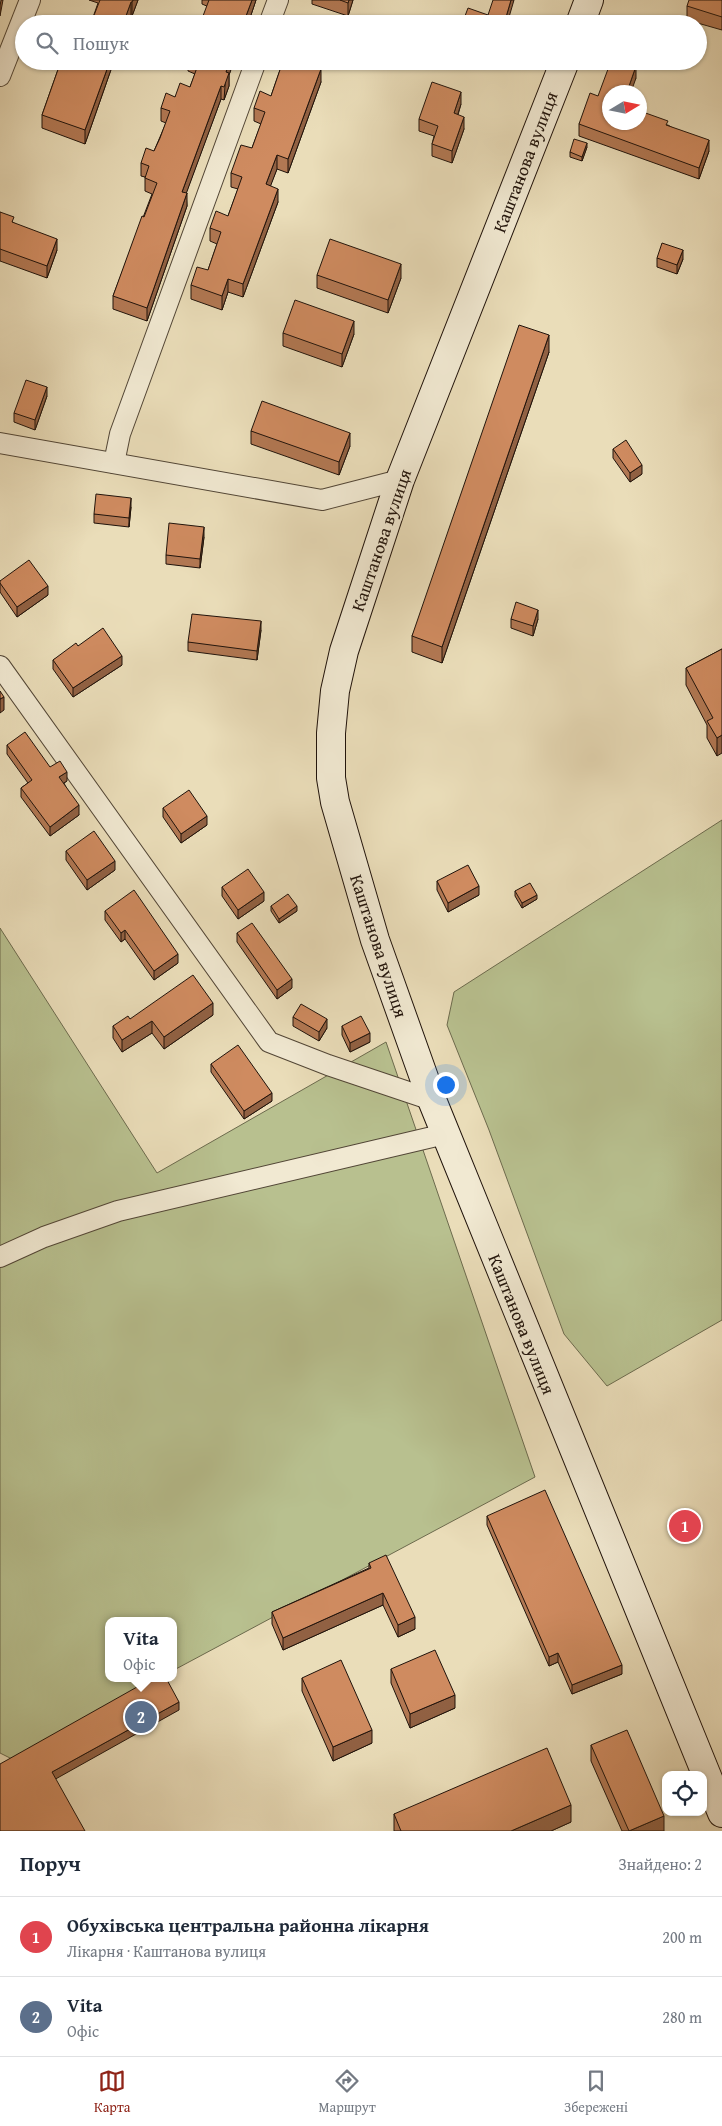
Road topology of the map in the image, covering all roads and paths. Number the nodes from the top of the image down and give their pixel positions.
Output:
1 (30, 0) edge
2 (278, 0) edge
3 (589, 0) edge
4 (24, 15) edge
5 (272, 15) edge
6 (583, 15) edge
7 (15, 38) edge
8 (253, 70) edge
9 (561, 70) edge
10 (0, 76) edge
11 (0, 443) edge
12 (114, 463) junction
13 (400, 480) junction
14 (0, 666) edge
15 (432, 1100) junction
16 (445, 1134) junction
17 (0, 1257) edge
18 (722, 1814) edge

1 - 4 street
2 - 5 street
3 - 6 main road
7 - 10 street
8 - 12 street
9 - 13 main road, Каштанова вулиця
11 - 12 street
12 - 13 street
13 - 15 main road, Каштанова вулиця
14 - 15 street
15 - 16 main road, Каштанова вулиця
16 - 17 street
16 - 18 main road, Каштанова вулиця

